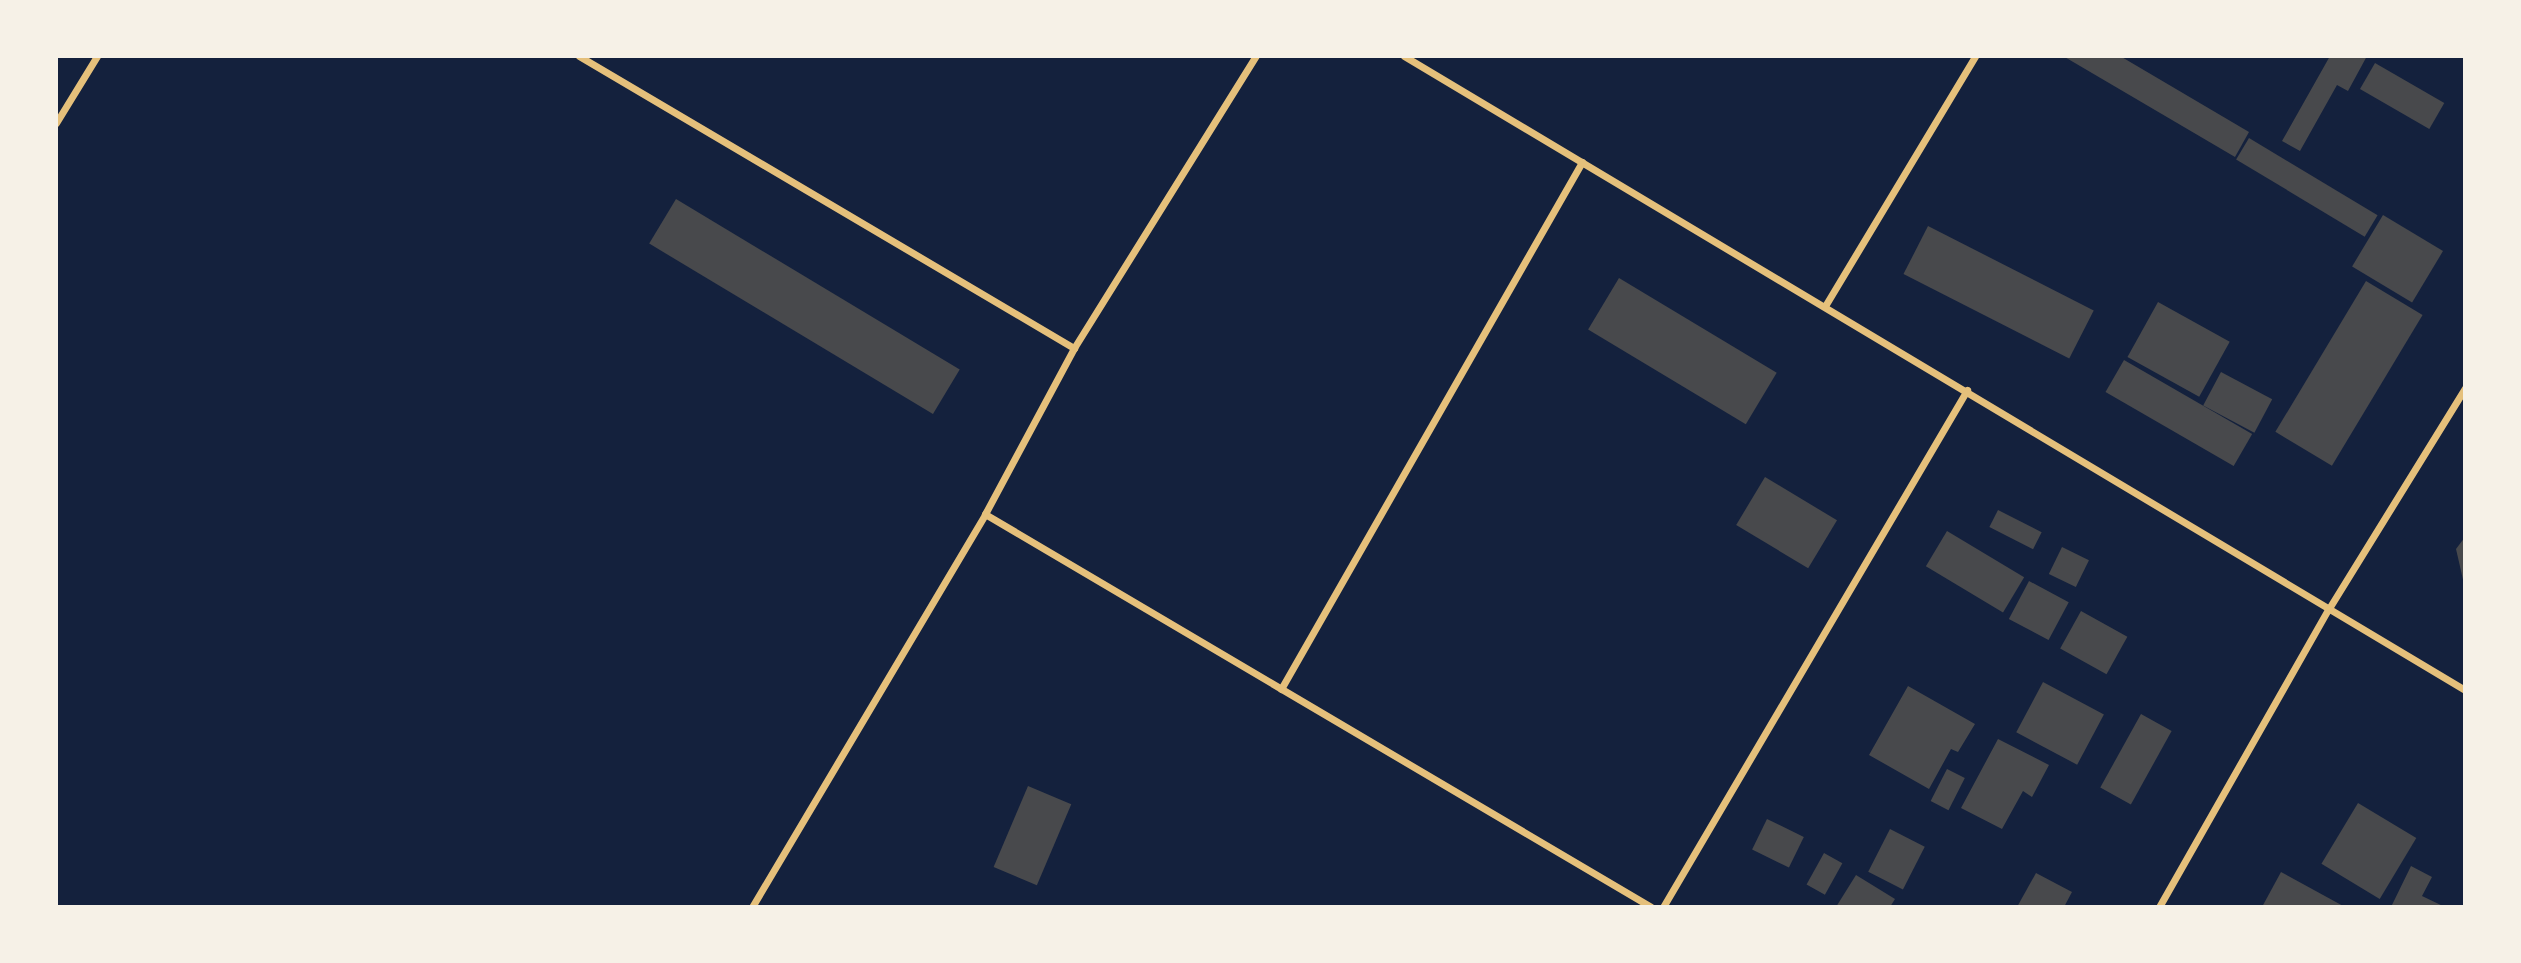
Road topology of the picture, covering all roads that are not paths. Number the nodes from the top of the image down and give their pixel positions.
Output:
1 (97, 56) edge
2 (579, 56) edge
3 (1256, 56) edge
4 (1404, 56) edge
5 (1975, 56) edge
6 (56, 123) edge
7 (1582, 162) junction
8 (1825, 306) junction
9 (1074, 348) junction
10 (2465, 388) edge
11 (1967, 390) junction
12 (985, 514) junction
13 (2328, 610) junction
14 (1281, 689) junction
15 (2465, 690) edge
16 (752, 907) edge
17 (1651, 907) edge
18 (1663, 907) edge
19 (2159, 907) edge

1 - 6 street
2 - 9 street
3 - 9 street
4 - 7 street
5 - 8 street
7 - 8 street
7 - 14 street
8 - 11 street
9 - 12 street
10 - 13 street
11 - 13 street
11 - 18 street
12 - 14 street
12 - 16 street
13 - 15 street
13 - 19 street
14 - 17 street

